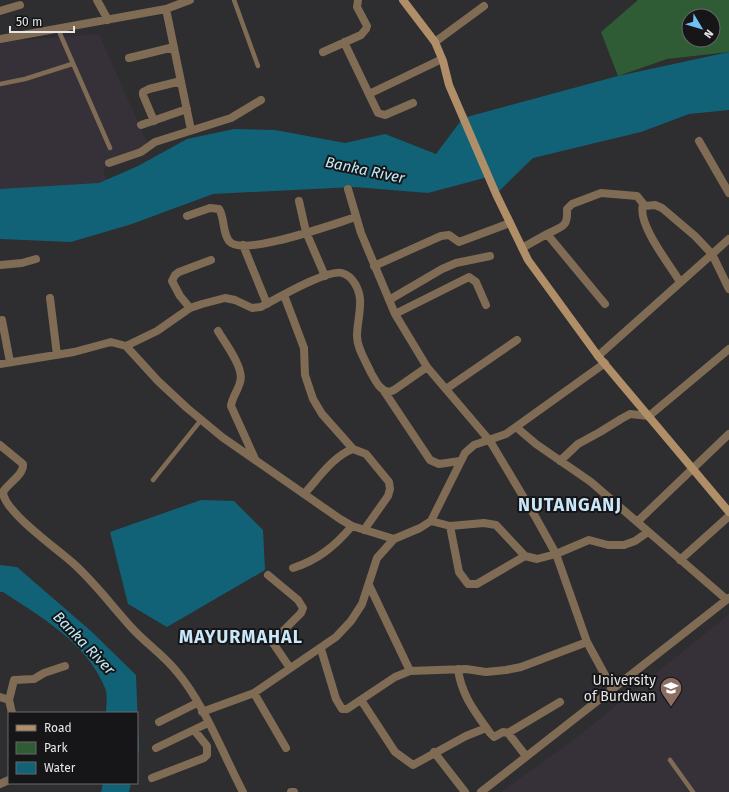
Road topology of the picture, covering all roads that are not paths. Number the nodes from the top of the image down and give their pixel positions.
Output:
1 (98, 0) edge
2 (190, 0) edge
3 (234, 0) edge
4 (358, 0) edge
5 (402, 0) edge
6 (20, 5) dead end
7 (484, 6) dead end
8 (166, 9) junction
9 (0, 11) edge
10 (108, 20) junction
11 (58, 30) junction
12 (0, 40) edge
13 (344, 42) junction
14 (435, 42) junction
15 (174, 47) junction
16 (323, 52) dead end
17 (129, 58) dead end
18 (442, 59) junction
19 (72, 64) junction
20 (258, 66) dead end
21 (181, 81) junction
22 (0, 84) edge
23 (370, 94) junction
24 (261, 100) dead end
25 (413, 103) dead end
26 (187, 109) junction
27 (154, 121) junction
28 (141, 125) dead end
29 (191, 130) junction
30 (698, 141) dead end
31 (110, 148) dead end
32 (109, 163) dead end
33 (348, 189) dead end
34 (729, 193) edge
35 (299, 201) dead end
36 (643, 205) junction
37 (187, 216) dead end
38 (356, 217) junction
39 (510, 222) junction
40 (306, 232) junction
41 (548, 234) junction
42 (729, 239) edge
43 (243, 245) junction
44 (522, 248) junction
45 (712, 254) junction
46 (490, 256) dead end
47 (36, 259) dead end
48 (211, 260) dead end
49 (0, 265) edge
50 (374, 266) junction
51 (325, 276) junction
52 (680, 282) junction
53 (729, 289) edge
54 (284, 295) junction
55 (50, 298) dead end
56 (389, 300) junction
57 (267, 304) junction
58 (605, 304) dead end
59 (486, 305) dead end
60 (190, 308) junction
61 (395, 314) junction
62 (2, 320) dead end
63 (218, 331) dead end
64 (517, 340) dead end
65 (126, 346) junction
66 (729, 349) edge
67 (57, 355) junction
68 (598, 356) junction
69 (10, 362) junction
70 (605, 363) junction
71 (0, 364) edge
72 (427, 367) junction
73 (446, 389) junction
74 (384, 391) junction
75 (649, 416) junction
76 (201, 420) junction
77 (516, 427) junction
78 (729, 434) edge
79 (490, 441) junction
80 (0, 445) edge
81 (353, 449) junction
82 (255, 460) junction
83 (460, 461) junction
84 (560, 461) junction
85 (693, 469) junction
86 (153, 480) dead end
87 (304, 494) junction
88 (1, 498) edge
89 (729, 512) edge
90 (729, 516) edge
91 (431, 521) junction
92 (637, 522) junction
93 (352, 526) junction
94 (450, 526) junction
95 (364, 530) junction
96 (648, 532) junction
97 (394, 539) junction
98 (556, 554) junction
99 (525, 556) junction
100 (680, 560) junction
101 (293, 568) dead end
102 (268, 575) dead end
103 (368, 585) junction
104 (728, 598) edge
105 (587, 642) junction
106 (321, 649) junction
107 (65, 666) dead end
108 (290, 668) junction
109 (458, 670) junction
110 (410, 671) junction
111 (612, 688) junction
112 (254, 693) junction
113 (0, 697) edge
114 (8, 700) junction
115 (361, 700) junction
116 (560, 702) dead end
117 (197, 703) junction
118 (12, 712) edge
119 (202, 712) junction
120 (159, 722) dead end
121 (208, 723) junction
122 (486, 728) junction
123 (194, 730) junction
124 (508, 733) junction
125 (156, 748) dead end
126 (286, 748) dead end
127 (434, 752) junction
128 (526, 756) junction
129 (670, 760) dead end
130 (152, 778) dead end
131 (243, 792) edge
132 (465, 792) edge
133 (481, 792) edge
134 (693, 792) edge

1 - 10 street
2 - 8 street
3 - 20 lane
4 - 13 street
5 - 14 street
6 - 9 street
7 - 14 street
8 - 10 street
8 - 15 street
10 - 11 street
11 - 12 street
11 - 19 lane
13 - 16 street
13 - 23 street
14 - 18 street
15 - 17 street
15 - 21 street
18 - 23 street
18 - 39 street
19 - 22 lane
19 - 31 lane
21 - 26 street
21 - 27 street
23 - 25 street
24 - 29 street
26 - 27 street
26 - 29 street
27 - 28 street
29 - 32 street
30 - 34 street
33 - 38 street
35 - 40 street
36 - 41 street
36 - 45 street
36 - 52 street
37 - 43 street
38 - 40 street
38 - 50 street
39 - 44 street
39 - 50 street
40 - 43 street
40 - 51 street
41 - 44 street
41 - 58 street
42 - 45 street
43 - 57 street
44 - 68 street
45 - 52 street
45 - 53 street
46 - 56 street
47 - 49 street
48 - 60 street
50 - 56 street
51 - 54 street
51 - 74 street
52 - 68 street
54 - 57 street
54 - 81 street
55 - 67 street
56 - 61 street
57 - 60 street
59 - 61 street
60 - 65 street
61 - 72 street
62 - 69 street
63 - 82 street
64 - 73 street
65 - 67 street
65 - 76 street
66 - 75 street
67 - 69 street
68 - 70 street
69 - 71 street
70 - 75 street
70 - 77 street
72 - 73 street
72 - 74 street
73 - 79 street
74 - 83 street
75 - 84 street
75 - 85 street
76 - 82 street
76 - 86 lane
77 - 79 street
77 - 84 street
78 - 85 street
79 - 83 street
79 - 98 street
80 - 88 street
81 - 87 street
81 - 95 street
82 - 87 street
83 - 91 street
84 - 92 street
85 - 89 street
85 - 92 street
87 - 93 street
88 - 117 street
90 - 100 street
91 - 94 street
91 - 97 street
92 - 96 street
93 - 95 street
93 - 101 street
94 - 99 street
94 - 99 street
95 - 97 street
96 - 98 street
96 - 100 street
97 - 103 street
98 - 99 street
98 - 105 street
100 - 104 street
102 - 108 street
103 - 106 street
103 - 110 street
104 - 111 street
105 - 109 street
105 - 111 street
106 - 108 street
106 - 115 street
107 - 114 street
108 - 112 street
109 - 110 street
109 - 122 street
110 - 115 street
111 - 128 street
112 - 119 street
112 - 126 street
113 - 114 street
114 - 118 street
115 - 127 street
116 - 124 street
117 - 119 street
117 - 120 street
119 - 121 street
121 - 123 street
121 - 131 street
122 - 124 street
122 - 127 street
123 - 125 street
123 - 130 street
124 - 128 street
127 - 132 street
128 - 133 street
129 - 134 lane

